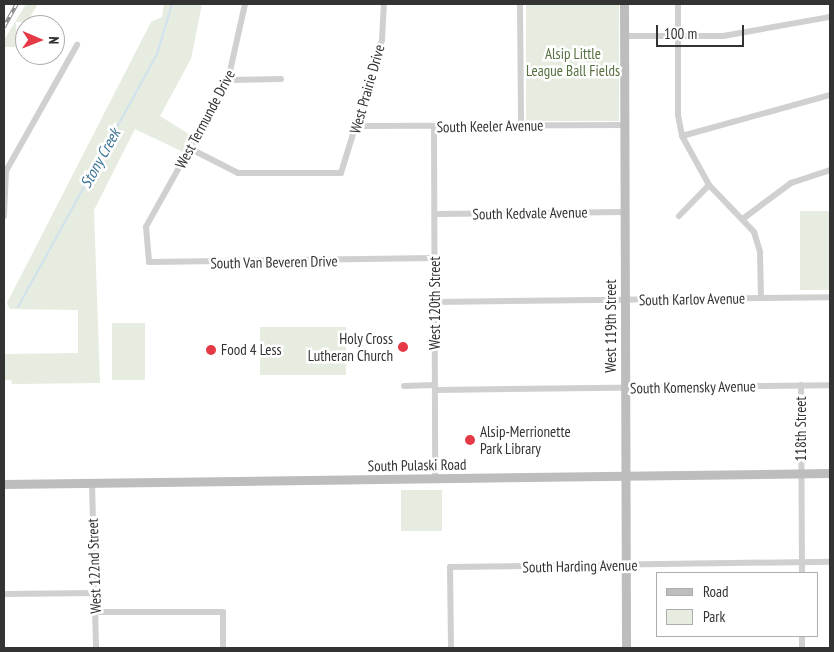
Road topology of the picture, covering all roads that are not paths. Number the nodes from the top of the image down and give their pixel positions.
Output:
1 (245, 4) edge
2 (384, 4) edge
3 (520, 4) edge
4 (624, 4) edge
5 (678, 4) edge
6 (830, 17) edge
7 (678, 35) junction
8 (624, 36) junction
9 (77, 45) dead end
10 (282, 78) dead end
11 (228, 80) junction
12 (830, 95) edge
13 (624, 125) junction
14 (356, 126) junction
15 (521, 126) junction
16 (434, 127) junction
17 (682, 136) junction
18 (189, 148) junction
19 (830, 170) edge
20 (709, 185) junction
21 (625, 212) junction
22 (434, 214) junction
23 (4, 216) edge
24 (679, 216) dead end
25 (744, 218) junction
26 (146, 227) joint
27 (435, 258) junction
28 (830, 297) edge
29 (761, 298) junction
30 (625, 300) junction
31 (435, 302) junction
32 (801, 385) junction
33 (830, 385) edge
34 (404, 386) dead end
35 (435, 388) junction
36 (625, 388) junction
37 (801, 473) junction
38 (830, 473) edge
39 (626, 476) junction
40 (435, 478) junction
41 (92, 483) junction
42 (4, 484) edge
43 (830, 562) edge
44 (802, 563) junction
45 (626, 565) junction
46 (802, 572) edge
47 (96, 593) junction
48 (4, 594) edge
49 (96, 612) junction
50 (96, 648) edge
51 (223, 648) edge
52 (451, 648) edge
53 (626, 648) edge

1 - 11 street, West Termunde Drive
2 - 14 street, West Prairie Drive
3 - 15 street
4 - 8 main road, West 119th Street
5 - 7 street
6 - 7 street
7 - 8 street
7 - 17 street
8 - 13 main road, West 119th Street
9 - 23 street
10 - 11 street
11 - 18 street, West Termunde Drive
12 - 17 street
13 - 15 street, South Keeler Avenue
13 - 21 main road, West 119th Street
14 - 16 street, South Keeler Avenue
14 - 18 street, West Prairie Drive
15 - 16 street, South Keeler Avenue
16 - 22 street, West 120th Street
17 - 20 street
18 - 26 street, West Termunde Drive
19 - 25 street
20 - 24 street
20 - 25 street
21 - 22 street, South Kedvale Avenue
21 - 30 main road, West 119th Street
22 - 27 street, West 120th Street
25 - 29 street
26 - 27 street, South Van Beveren Drive
27 - 31 street, West 120th Street
28 - 29 street, South Karlov Avenue
29 - 30 street, South Karlov Avenue
30 - 31 street, South Karlov Avenue
30 - 36 main road, West 119th Street
31 - 35 street, West 120th Street
32 - 33 street, South Komensky Avenue
32 - 36 street, South Komensky Avenue
32 - 37 street, 118th Street
34 - 35 street, South Komensky Avenue
35 - 36 street, South Komensky Avenue
35 - 40 street, West 120th Street
36 - 39 main road, West 119th Street
37 - 38 main road, South Pulaski Road
37 - 39 main road, South Pulaski Road
37 - 44 street, 118th Street
39 - 40 main road, South Pulaski Road
39 - 45 main road, West 119th Street
40 - 41 main road, South Pulaski Road
41 - 42 main road, South Pulaski Road
41 - 47 street, West 122nd Street
43 - 44 street, South Harding Avenue
44 - 45 street, South Harding Avenue
44 - 46 street, 118th Street
45 - 52 street, South Harding Avenue
45 - 53 main road, West 119th Street
47 - 48 street
47 - 49 street, West 122nd Street
49 - 50 street, West 122nd Street
49 - 51 street

